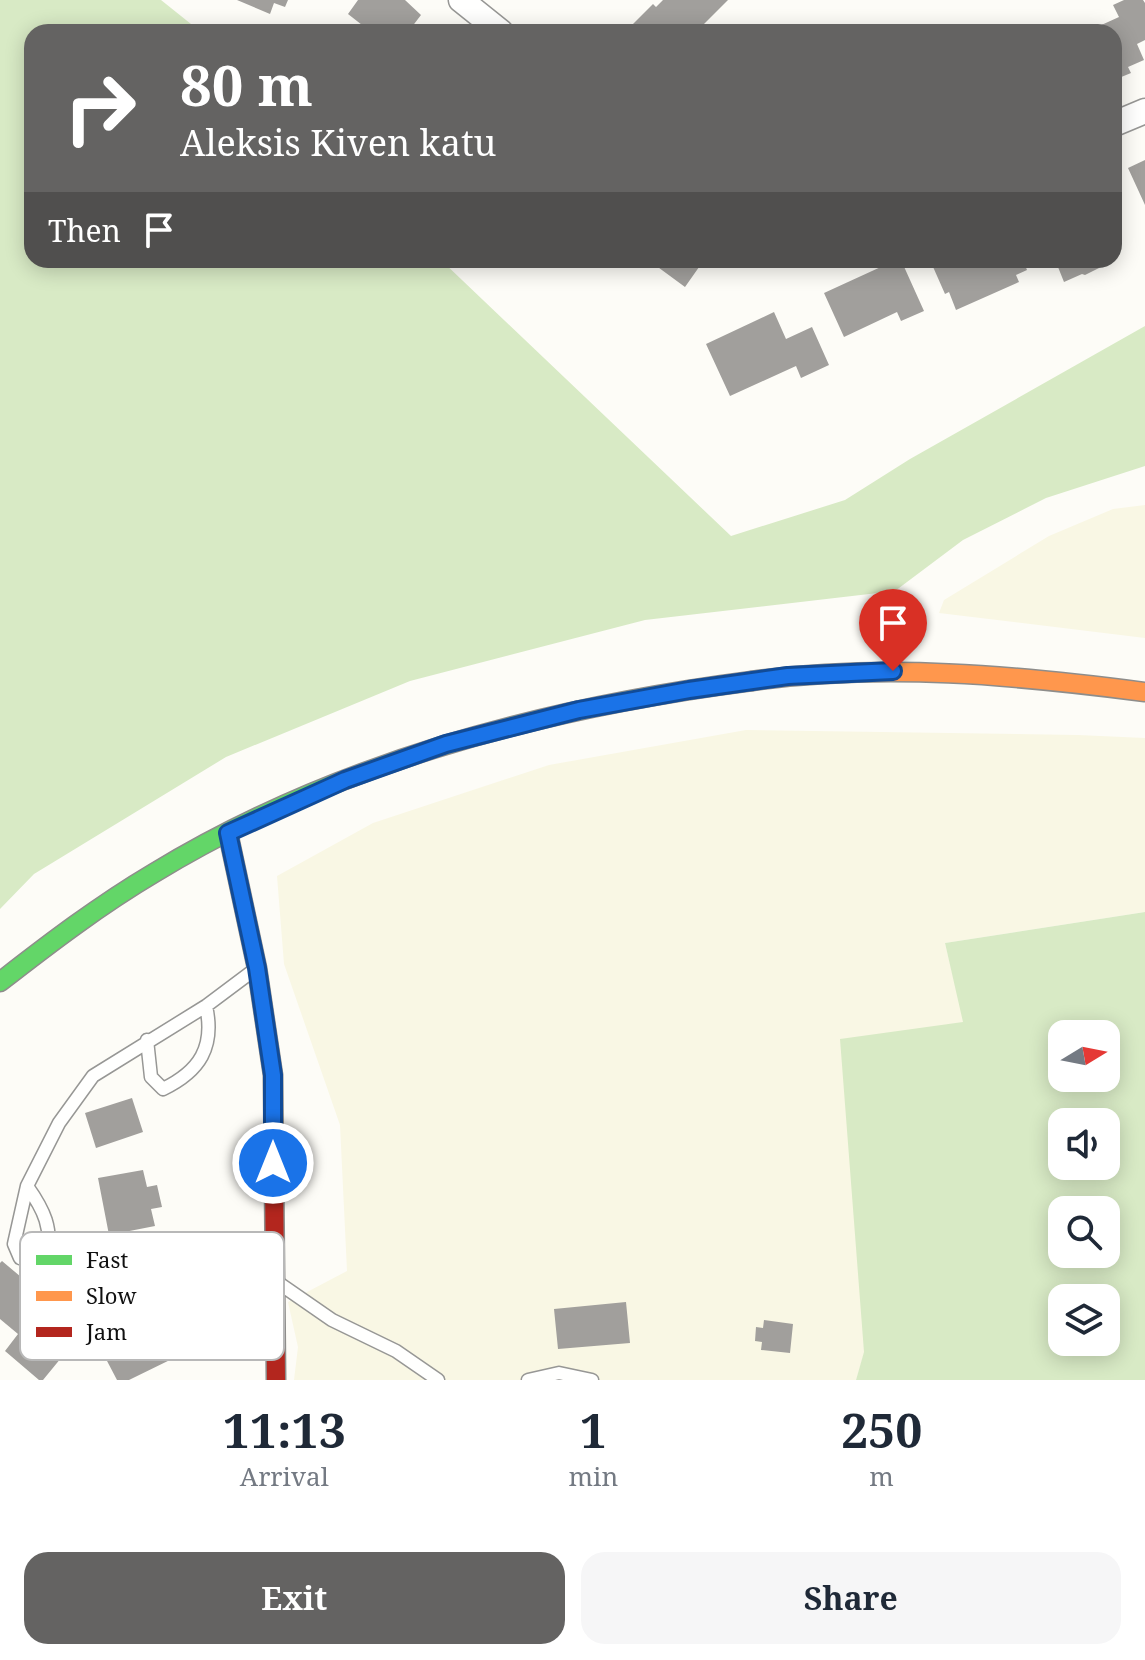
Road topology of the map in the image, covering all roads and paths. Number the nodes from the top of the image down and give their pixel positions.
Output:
1 (461, 0) edge
2 (491, 24) edge
3 (1145, 111) edge
4 (1122, 121) edge
5 (1145, 692) edge
6 (228, 833) junction
7 (257, 968) junction
8 (0, 982) edge
9 (206, 1006) junction
10 (147, 1040) junction
11 (27, 1186) junction
12 (48, 1232) edge
13 (274, 1232) edge
14 (20, 1258) edge
15 (284, 1287) edge
16 (276, 1360) edge
17 (276, 1380) edge
18 (438, 1380) edge
19 (528, 1380) edge
20 (592, 1380) edge

1 - 2 street
3 - 4 street
5 - 6 main road
6 - 7 main road
6 - 8 main road
7 - 9 lane
7 - 13 main road
9 - 10 lane
9 - 10 lane
10 - 11 lane
11 - 12 lane
11 - 14 lane
15 - 18 lane
16 - 17 main road
19 - 20 lane

